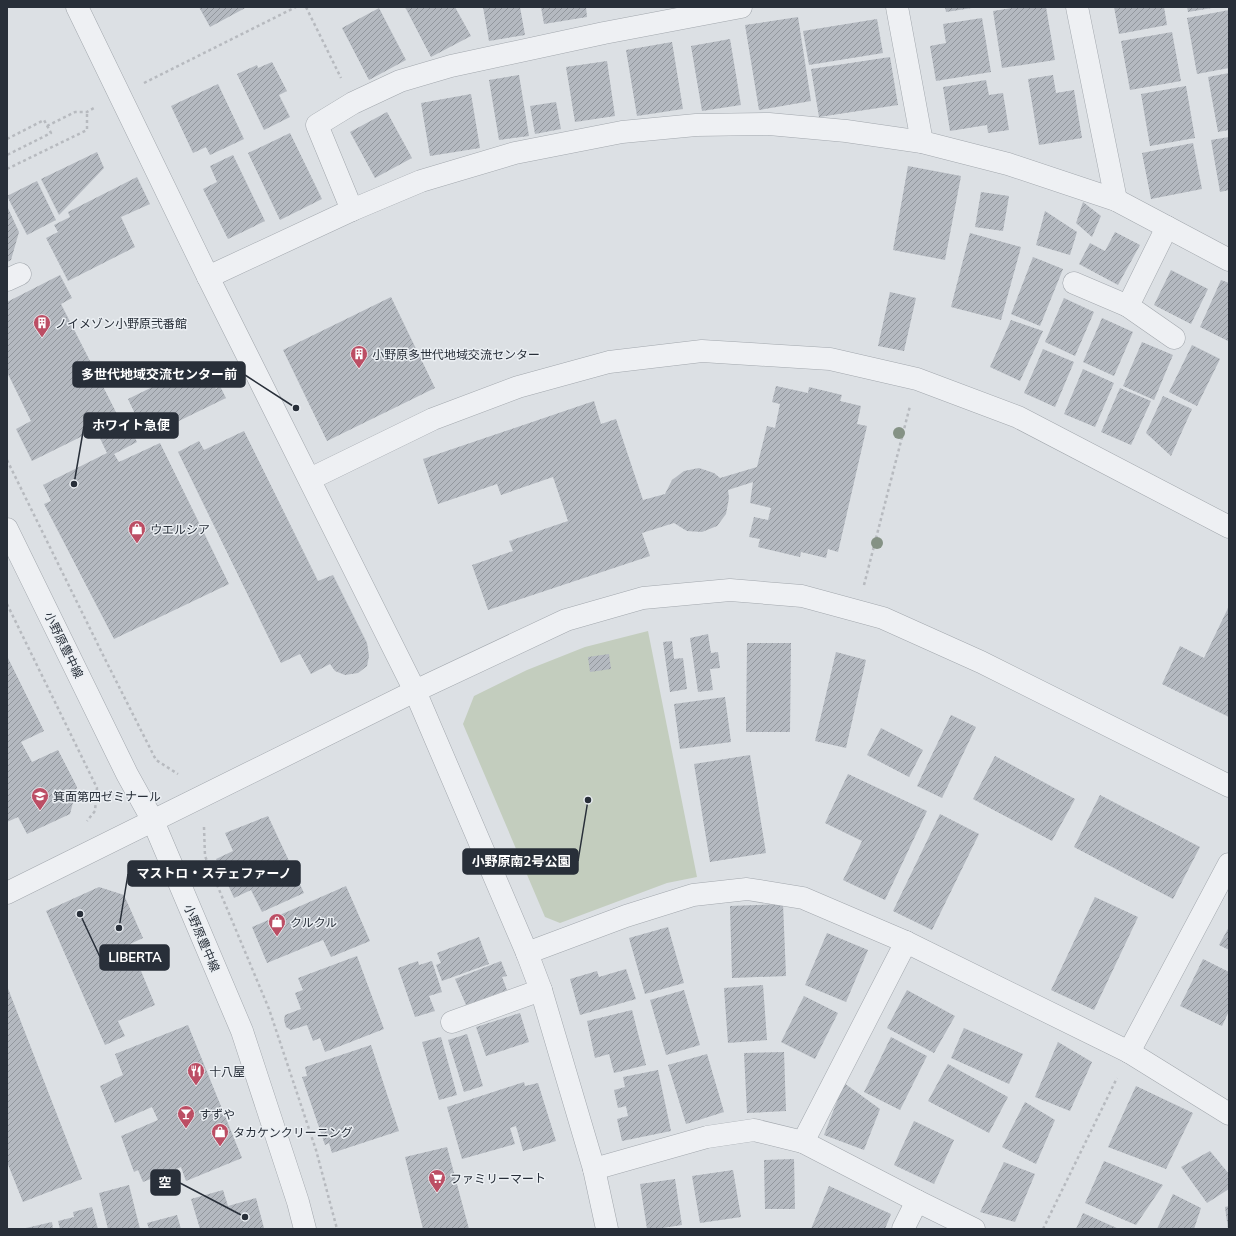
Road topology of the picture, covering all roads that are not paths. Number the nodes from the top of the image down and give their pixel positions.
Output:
1 (77, 7) edge
2 (741, 7) edge
3 (897, 7) edge
4 (1077, 7) edge
5 (922, 142) junction
6 (1116, 200) junction
7 (352, 210) junction
8 (1167, 227) junction
9 (1229, 260) edge
10 (208, 277) junction
11 (1074, 283) dead end
12 (1128, 306) junction
13 (1174, 338) dead end
14 (310, 479) junction
15 (1229, 527) edge
16 (7, 529) edge
17 (415, 691) junction
18 (1229, 786) edge
19 (153, 821) junction
20 (1229, 864) edge
21 (7, 893) edge
22 (906, 942) junction
23 (527, 953) junction
24 (541, 990) junction
25 (452, 1022) dead end
26 (1129, 1052) junction
27 (1229, 1114) edge
28 (803, 1142) junction
29 (594, 1169) junction
30 (917, 1201) junction
31 (305, 1229) edge
32 (607, 1229) edge
33 (903, 1229) edge
34 (974, 1229) edge

1 - 10 street
2 - 7 street
3 - 5 street
4 - 6 street
5 - 6 street
5 - 7 street
6 - 8 street
7 - 10 street
8 - 9 street
8 - 12 street
10 - 14 street
11 - 12 street
12 - 13 street
14 - 15 street
14 - 17 street
16 - 19 street, 小野原豊中線
17 - 18 street
17 - 19 street
17 - 23 street
19 - 21 street
19 - 31 street, 小野原豊中線
20 - 26 street
22 - 23 street
22 - 26 street
22 - 28 street
23 - 24 street
24 - 25 street
24 - 29 street
26 - 27 street
28 - 29 street
28 - 30 street
29 - 32 street
30 - 33 street
30 - 34 street

